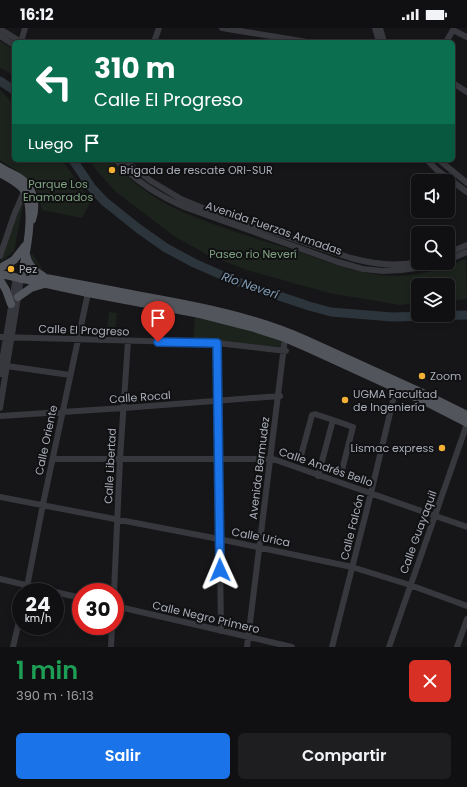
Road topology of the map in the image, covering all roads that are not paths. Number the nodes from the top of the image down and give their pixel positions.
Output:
1 (25, 28) edge
2 (159, 28) edge
3 (222, 28) edge
4 (375, 28) edge
5 (380, 28) edge
6 (0, 29) edge
7 (0, 36) edge
8 (467, 37) edge
9 (18, 40) edge
10 (22, 40) edge
11 (155, 40) edge
12 (295, 40) edge
13 (378, 40) edge
14 (383, 40) edge
15 (447, 40) edge
16 (12, 44) edge
17 (455, 84) edge
18 (467, 92) edge
19 (118, 162) edge
20 (127, 162) edge
21 (429, 162) edge
22 (441, 162) edge
23 (0, 167) edge
24 (0, 173) edge
25 (467, 183) edge
26 (24, 192) junction
27 (467, 192) edge
28 (29, 226) junction
29 (467, 245) edge
30 (26, 248) junction
31 (455, 250) edge
32 (467, 252) edge
33 (0, 256) edge
34 (455, 257) edge
35 (411, 263) edge
36 (0, 268) edge
37 (411, 268) edge
38 (0, 274) edge
39 (20, 277) junction
40 (0, 280) edge
41 (48, 281) junction
42 (88, 293) junction
43 (18, 297) junction
44 (11, 304) junction
45 (5, 338) edge
46 (78, 339) junction
47 (286, 339) junction
48 (128, 341) junction
49 (217, 343) junction
50 (285, 351) junction
51 (3, 366) edge
52 (0, 374) edge
53 (70, 375) junction
54 (396, 388) junction
55 (279, 396) junction
56 (218, 401) junction
57 (450, 406) junction
58 (0, 408) edge
59 (124, 408) junction
60 (467, 409) edge
61 (63, 411) junction
62 (467, 415) edge
63 (0, 416) edge
64 (334, 420) junction
65 (467, 424) edge
66 (53, 459) junction
67 (120, 459) junction
68 (219, 459) junction
69 (271, 459) junction
70 (300, 459) dead end
71 (340, 474) dead end
72 (318, 476) junction
73 (371, 493) junction
74 (0, 497) edge
75 (43, 504) junction
76 (435, 516) junction
77 (117, 520) junction
78 (467, 527) edge
79 (219, 539) junction
80 (261, 548) junction
81 (352, 567) junction
82 (0, 579) edge
83 (22, 583) edge
84 (27, 583) edge
85 (114, 583) edge
86 (410, 585) junction
87 (467, 606) edge
88 (124, 608) edge
89 (467, 620) edge
90 (221, 631) junction
91 (16, 635) edge
92 (112, 635) edge
93 (250, 638) junction
94 (14, 647) edge
95 (111, 647) edge
96 (248, 647) edge
97 (292, 647) edge
98 (332, 647) edge
99 (389, 647) edge
100 (457, 647) edge

1 - 10 street
2 - 11 street
3 - 12 street
4 - 13 street
5 - 14 street
6 - 9 street
7 - 16 street
8 - 15 street
17 - 18 street
19 - 37 street, Avenida Fuerzas Armadas
20 - 35 street, Avenida Fuerzas Armadas
21 - 27 street
22 - 25 street
23 - 28 main road
24 - 26 main road
26 - 28 main road
26 - 33 street
28 - 30 main road
29 - 31 street
30 - 36 main road
30 - 39 main road
30 - 41 main road
32 - 34 street
38 - 39 main road
39 - 41 main road
39 - 43 street
39 - 44 street
40 - 44 main road
41 - 42 main road
41 - 43 main road
41 - 57 main road
42 - 46 street, Calle Oriente
42 - 47 main road
43 - 45 street
44 - 45 street
45 - 46 street, Calle El Progreso
45 - 51 street
46 - 48 street, Calle El Progreso
46 - 53 street, Calle Oriente
47 - 50 street, Avenida Bermudez
47 - 54 main road
48 - 49 street, Calle El Progreso
48 - 59 street, Calle Libertad
49 - 50 street, Calle El Progreso
49 - 56 street
50 - 55 street, Avenida Bermudez
51 - 52 street
51 - 53 street
51 - 58 street
53 - 61 street, Calle Oriente
54 - 65 main road
54 - 73 street, Calle Falcón
55 - 56 street, Calle Rocal
55 - 69 street, Avenida Bermudez
56 - 59 street, Calle Rocal
56 - 68 street
57 - 60 main road
57 - 62 main road
59 - 61 street, Calle Rocal
59 - 67 street, Calle Libertad
61 - 63 street, Calle Rocal
61 - 66 street, Calle Oriente
64 - 70 street
64 - 71 street
64 - 72 street
65 - 76 street, Calle Guayaquil
66 - 67 street, Calle Andrés Bello
66 - 75 street, Calle Oriente
67 - 68 street, Calle Andrés Bello
67 - 77 street, Calle Libertad
68 - 69 street, Calle Andrés Bello
68 - 79 street
69 - 72 street, Calle Andrés Bello
69 - 80 street, Avenida Bermudez
72 - 73 street, Calle Andrés Bello
73 - 76 street, Calle Andrés Bello
73 - 81 street, Calle Falcón
74 - 75 street, Calle Urica
75 - 77 street, Calle Urica
75 - 84 street, Calle Oriente
76 - 78 street, Calle Andrés Bello
76 - 86 street, Calle Guayaquil
77 - 79 street, Calle Urica
77 - 85 street, Calle Libertad
79 - 80 street, Calle Urica
79 - 90 street
80 - 81 street, Calle Urica
80 - 93 street, Avenida Bermudez
81 - 86 street, Calle Urica
81 - 98 street, Calle Falcón
82 - 83 street
86 - 87 street, Calle Urica
86 - 99 street, Calle Guayaquil
88 - 90 street, Calle Negro Primero
89 - 100 street
90 - 93 street, Calle Negro Primero
91 - 94 street
92 - 95 street
93 - 96 street, Avenida Bermudez
93 - 97 street, Calle Negro Primero

